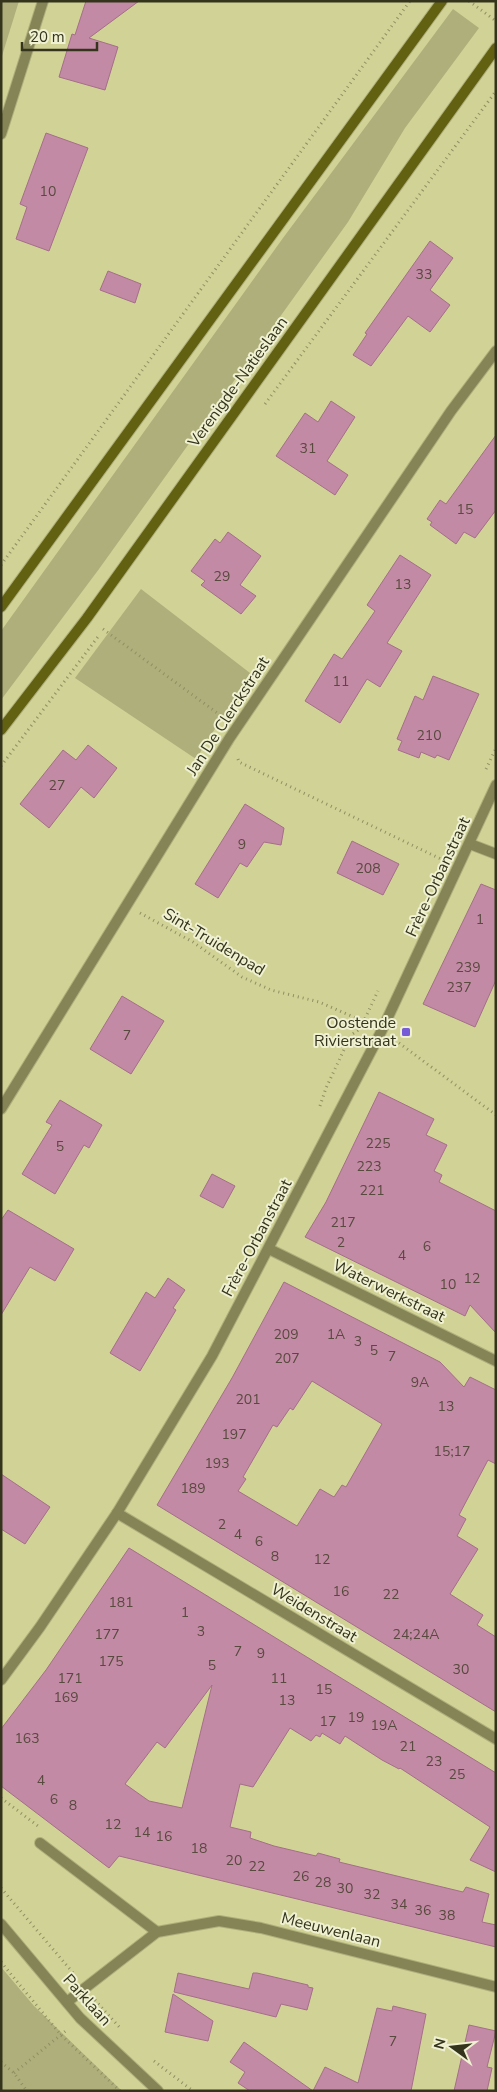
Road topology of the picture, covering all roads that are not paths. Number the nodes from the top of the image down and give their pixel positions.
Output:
1 (43, 1) edge
2 (442, 1) edge
3 (496, 48) edge
4 (1, 134) edge
5 (496, 351) edge
6 (1, 607) edge
7 (1, 730) edge
8 (496, 785) edge
9 (470, 844) junction
10 (496, 854) edge
11 (1, 1109) edge
12 (269, 1249) junction
13 (496, 1361) edge
14 (117, 1513) junction
15 (1, 1680) edge
16 (496, 1739) edge
17 (40, 1843) road end
18 (1, 1924) edge
19 (157, 1932) junction
20 (496, 1987) edge
21 (67, 2002) junction
22 (158, 2091) edge

1 - 4 street
2 - 6 main road
3 - 7 main road, Verenigde-Natieslaan
5 - 11 street, Jan De Clerckstraat
8 - 9 street, Frère-Orbanstraat
9 - 10 street
9 - 12 street, Frère-Orbanstraat
12 - 13 street, Waterwerkstraat
12 - 14 street, Frère-Orbanstraat
14 - 15 street, Frère-Orbanstraat
14 - 16 street, Weidenstraat
17 - 19 street
18 - 21 street, Parklaan
19 - 20 street, Meeuwenlaan
19 - 21 street, Meeuwenlaan
21 - 22 street, Parklaan

